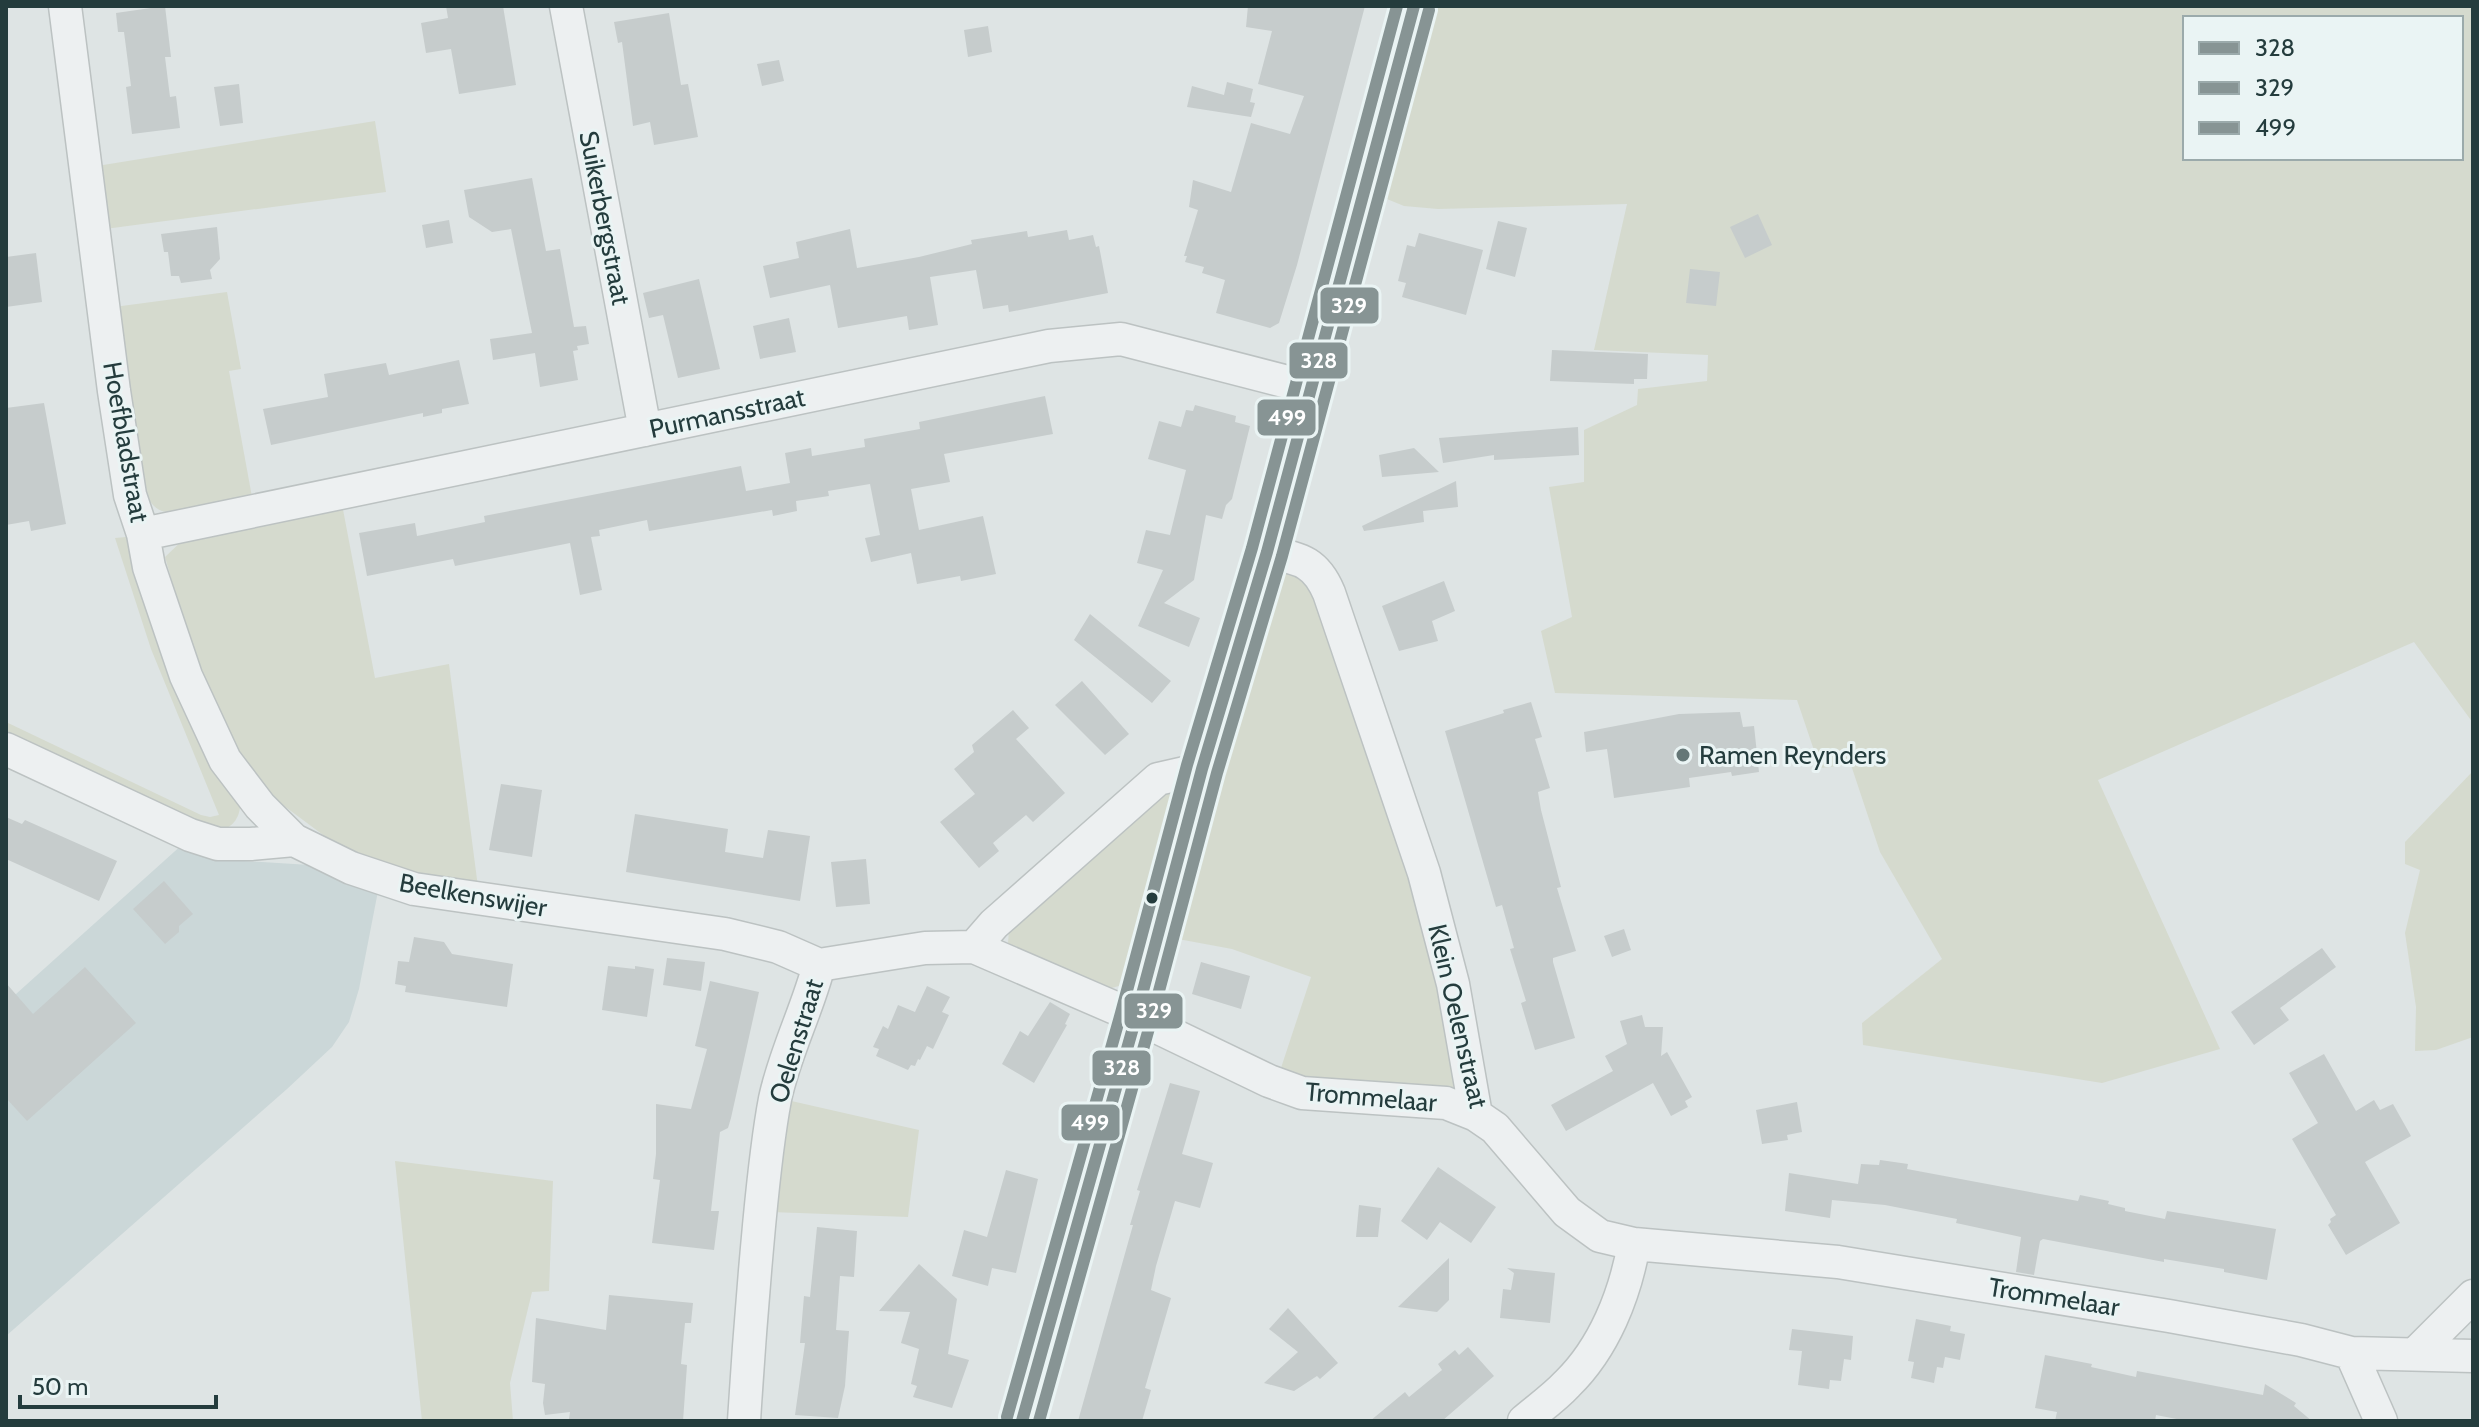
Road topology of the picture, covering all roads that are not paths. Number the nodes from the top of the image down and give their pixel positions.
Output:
1 (65, 6) edge
2 (566, 6) edge
3 (1414, 6) edge
4 (1311, 388) junction
5 (645, 430) junction
6 (143, 534) junction
7 (1267, 552) junction
8 (6, 749) edge
9 (1202, 769) junction
10 (294, 840) junction
11 (974, 947) junction
12 (819, 965) junction
13 (1136, 1017) junction
14 (1476, 1115) junction
15 (1634, 1244) junction
16 (2473, 1296) edge
17 (2351, 1353) junction
18 (2415, 1354) junction
19 (2473, 1356) edge
20 (744, 1421) edge
21 (1022, 1421) edge
22 (1524, 1421) edge
23 (2381, 1421) edge

1 - 6 street, Hoefbladstraat
2 - 5 street, Suikerbergstraat
3 - 4 street
4 - 5 street, Purmansstraat
4 - 7 street
5 - 6 street, Purmansstraat
6 - 10 street, Hoefbladstraat
7 - 9 street
7 - 14 street, Klein Oelenstraat
8 - 10 street
9 - 11 street
9 - 13 street
10 - 12 street, Beelkenswijer
11 - 12 street, Oelenstraat
11 - 13 street
12 - 20 street, Oelenstraat
13 - 14 street, Trommelaar
13 - 21 street
14 - 15 street, Klein Oelenstraat
15 - 17 street, Trommelaar
15 - 22 street
16 - 18 street
17 - 18 street, Trommelaar
17 - 23 street
18 - 19 street, Trommelaar

